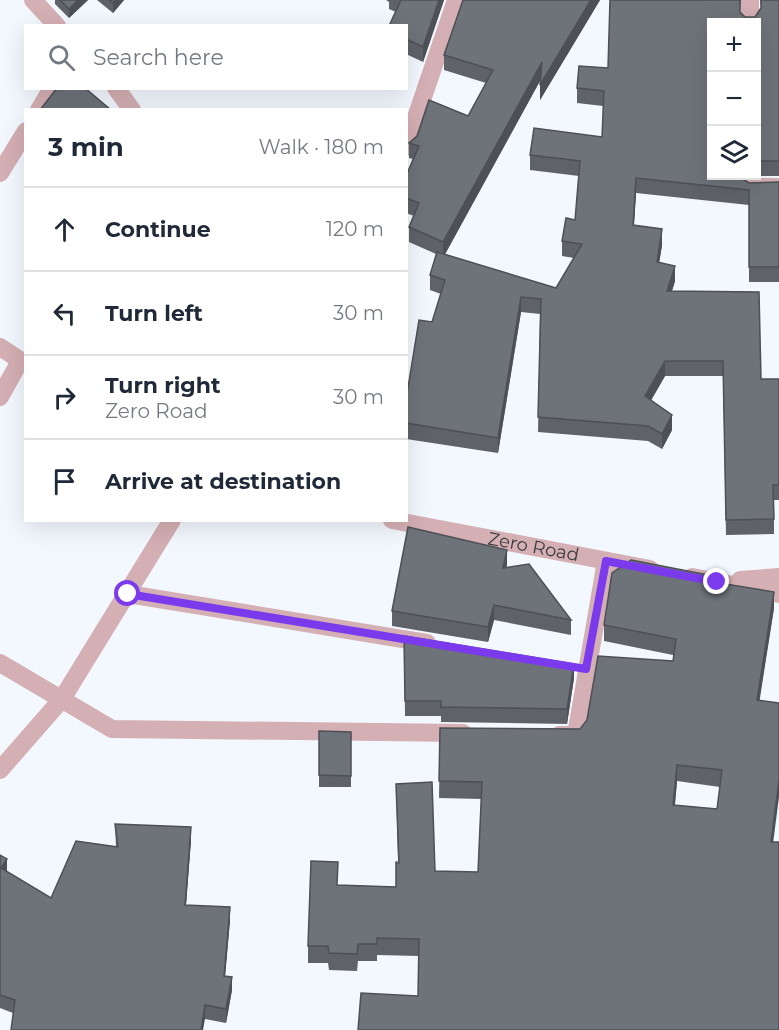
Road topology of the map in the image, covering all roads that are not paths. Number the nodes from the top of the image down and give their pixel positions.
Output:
1 (33, 0) edge
2 (456, 0) edge
3 (750, 0) edge
4 (750, 18) edge
5 (55, 24) edge
6 (51, 90) edge
7 (117, 90) edge
8 (40, 108) edge
9 (131, 108) edge
10 (24, 134) edge
11 (408, 141) edge
12 (0, 173) edge
13 (749, 180) edge
14 (779, 187) edge
15 (0, 347) edge
16 (23, 362) edge
17 (0, 397) edge
18 (171, 522) edge
19 (402, 522) edge
20 (606, 561) junction
21 (779, 577) edge
22 (717, 582) junction
23 (128, 594) junction
24 (779, 594) edge
25 (445, 646) edge
26 (0, 663) edge
27 (62, 699) junction
28 (481, 734) edge
29 (540, 734) edge
30 (0, 770) edge

1 - 5 street
2 - 11 street
3 - 4 street
6 - 8 street
7 - 9 street
10 - 12 street
13 - 14 street
15 - 16 street
16 - 17 street
18 - 23 street
19 - 20 street, Zero Road
20 - 22 street, Zero Road
20 - 29 street
21 - 22 street
22 - 24 street, Zero Road
23 - 25 street
23 - 27 street
26 - 27 street
27 - 28 street
27 - 30 street

